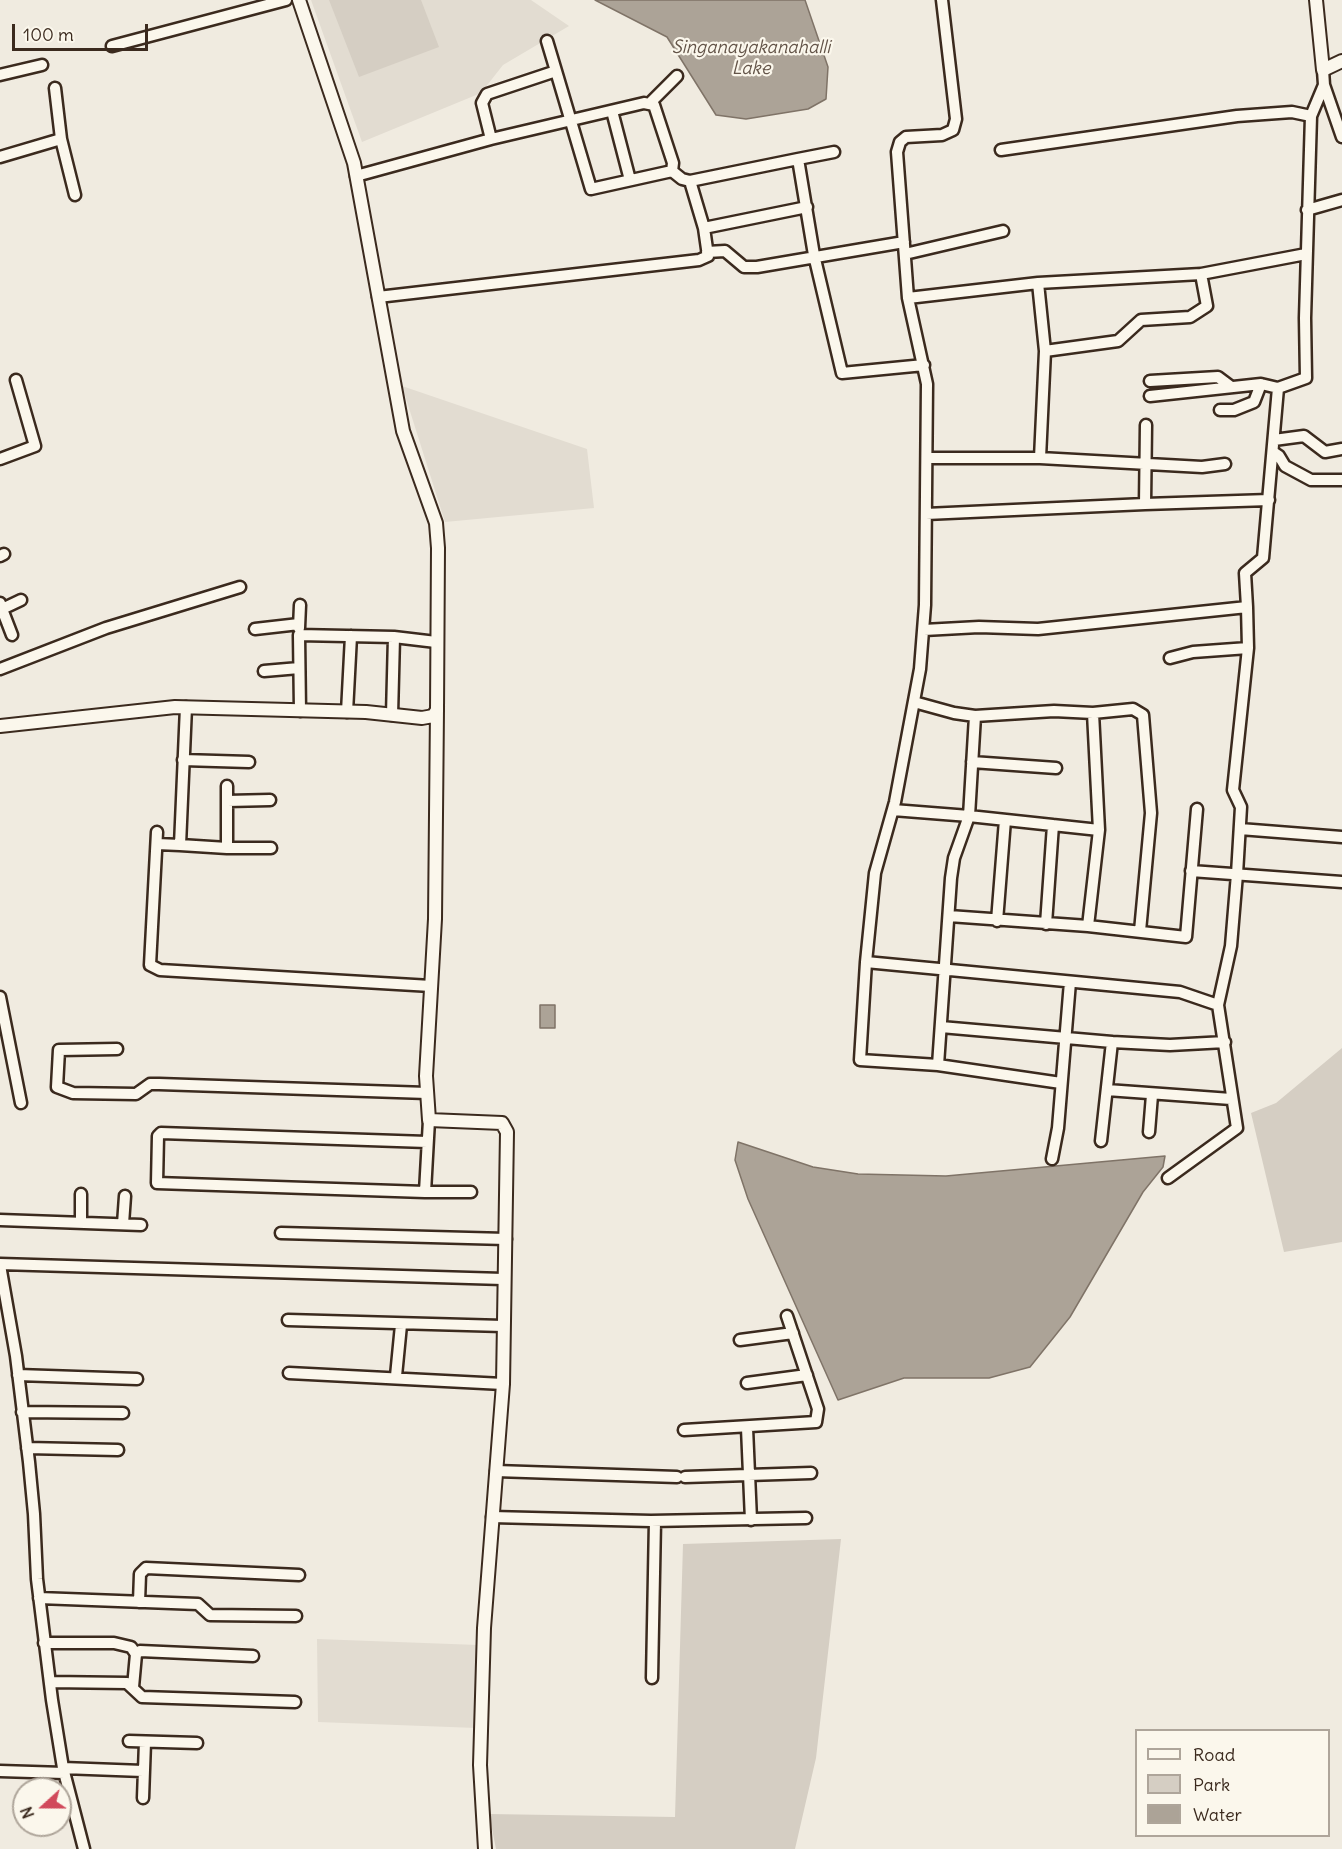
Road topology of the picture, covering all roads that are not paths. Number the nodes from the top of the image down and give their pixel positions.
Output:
1 (286, 0) edge
2 (299, 0) edge
3 (942, 0) edge
4 (1316, 0) edge
5 (547, 41) dead end
6 (112, 46) dead end
7 (1341, 64) edge
8 (42, 65) dead end
9 (1323, 70) junction
10 (556, 71) junction
11 (0, 75) edge
12 (676, 76) dead end
13 (1324, 85) junction
14 (55, 88) dead end
15 (650, 103) junction
16 (612, 111) junction
17 (1311, 116) junction
18 (1339, 118) edge
19 (569, 121) junction
20 (1342, 137) edge
21 (61, 139) junction
22 (491, 139) junction
23 (1001, 150) dead end
24 (834, 152) dead end
25 (0, 157) edge
26 (798, 159) junction
27 (672, 171) junction
28 (356, 177) junction
29 (630, 180) junction
30 (690, 181) junction
31 (75, 195) dead end
32 (1342, 200) edge
33 (807, 207) junction
34 (1307, 210) junction
35 (704, 228) junction
36 (1004, 231) dead end
37 (904, 248) junction
38 (707, 252) junction
39 (1306, 254) junction
40 (814, 255) junction
41 (1201, 274) junction
42 (1038, 283) junction
43 (378, 297) junction
44 (908, 298) junction
45 (1045, 351) junction
46 (924, 365) junction
47 (16, 380) dead end
48 (1150, 381) dead end
49 (1261, 384) junction
50 (1230, 386) junction
51 (1278, 388) junction
52 (1150, 396) dead end
53 (1220, 410) dead end
54 (1146, 426) dead end
55 (1274, 440) junction
56 (1342, 449) edge
57 (1273, 452) junction
58 (927, 458) junction
59 (1040, 458) junction
60 (0, 459) edge
61 (1145, 464) junction
62 (1225, 464) dead end
63 (1342, 480) edge
64 (1269, 500) junction
65 (1145, 504) junction
66 (927, 514) junction
67 (240, 587) dead end
68 (21, 600) dead end
69 (300, 605) dead end
70 (1, 607) edge
71 (1247, 607) junction
72 (255, 629) dead end
73 (299, 629) junction
74 (924, 630) junction
75 (12, 635) dead end
76 (351, 636) junction
77 (394, 637) junction
78 (436, 642) junction
79 (1248, 648) junction
80 (1170, 658) dead end
81 (299, 668) junction
82 (0, 669) edge
83 (264, 671) dead end
84 (914, 702) junction
85 (186, 707) junction
86 (437, 710) junction
87 (300, 711) junction
88 (347, 712) junction
89 (1093, 713) junction
90 (392, 715) junction
91 (975, 716) junction
92 (0, 726) edge
93 (183, 760) junction
94 (249, 762) dead end
95 (972, 762) junction
96 (1056, 768) dead end
97 (227, 786) dead end
98 (270, 800) dead end
99 (227, 801) junction
100 (1197, 809) dead end
101 (893, 810) junction
102 (969, 816) junction
103 (1005, 820) junction
104 (1053, 825) junction
105 (1240, 829) junction
106 (1098, 830) junction
107 (1342, 837) edge
108 (180, 844) junction
109 (227, 848) junction
110 (272, 848) dead end
111 (1191, 871) junction
112 (1237, 874) junction
113 (1342, 882) edge
114 (949, 916) junction
115 (997, 921) junction
116 (1046, 924) junction
117 (1088, 926) junction
118 (1140, 932) junction
119 (866, 962) junction
120 (946, 970) junction
121 (1070, 982) junction
122 (431, 986) junction
123 (0, 997) edge
124 (1218, 1005) junction
125 (941, 1027) junction
126 (1065, 1037) junction
127 (1225, 1041) junction
128 (1112, 1042) junction
129 (117, 1049) dead end
130 (938, 1065) junction
131 (1061, 1083) junction
132 (1107, 1090) junction
133 (427, 1093) junction
134 (1152, 1095) junction
135 (1231, 1099) junction
136 (21, 1103) dead end
137 (429, 1120) junction
138 (1149, 1132) dead end
139 (1101, 1141) dead end
140 (427, 1142) junction
141 (1052, 1158) dead end
142 (1168, 1178) dead end
143 (425, 1192) junction
144 (471, 1192) dead end
145 (81, 1194) dead end
146 (125, 1196) dead end
147 (0, 1220) edge
148 (81, 1223) junction
149 (123, 1224) junction
150 (141, 1225) dead end
151 (281, 1233) dead end
152 (506, 1239) junction
153 (0, 1264) edge
154 (503, 1279) junction
155 (787, 1316) dead end
156 (288, 1320) dead end
157 (401, 1325) junction
158 (504, 1326) junction
159 (793, 1334) junction
160 (740, 1341) dead end
161 (288, 1373) dead end
162 (18, 1375) junction
163 (807, 1375) junction
164 (396, 1376) junction
165 (137, 1379) dead end
166 (747, 1383) dead end
167 (503, 1384) junction
168 (22, 1412) junction
169 (123, 1413) dead end
170 (747, 1428) junction
171 (684, 1430) dead end
172 (27, 1448) junction
173 (118, 1450) dead end
174 (496, 1471) junction
175 (811, 1473) dead end
176 (750, 1475) junction
177 (492, 1517) junction
178 (806, 1518) dead end
179 (751, 1520) junction
180 (656, 1521) junction
181 (299, 1575) dead end
182 (39, 1598) junction
183 (139, 1602) junction
184 (296, 1616) dead end
185 (44, 1643) junction
186 (135, 1654) junction
187 (253, 1656) dead end
188 (652, 1678) dead end
189 (50, 1682) junction
190 (133, 1687) junction
191 (295, 1702) dead end
192 (129, 1741) dead end
193 (145, 1742) junction
194 (197, 1743) dead end
195 (0, 1771) edge
196 (64, 1771) junction
197 (143, 1771) junction
198 (142, 1798) dead end
199 (84, 1849) edge
200 (485, 1849) edge

1 - 6 street
2 - 28 street
3 - 37 street
4 - 9 street
5 - 10 street
7 - 9 street
8 - 11 street
9 - 13 street
10 - 19 street
10 - 22 street
12 - 15 street
13 - 17 street
13 - 18 street
14 - 21 street
15 - 16 street
15 - 27 street
16 - 19 street
16 - 29 street
17 - 23 street
17 - 34 street
18 - 20 street
19 - 22 street
19 - 29 street
21 - 25 street
21 - 31 street
22 - 28 street
24 - 26 street
26 - 30 street
26 - 33 street
27 - 29 street
27 - 30 street
28 - 43 street
30 - 35 street
32 - 34 street
33 - 35 street
33 - 40 street
34 - 39 street
35 - 38 street
36 - 37 street
37 - 40 street
37 - 44 street
38 - 40 street
38 - 43 street
39 - 41 street
39 - 51 street
40 - 46 street
41 - 42 street
41 - 45 street
42 - 44 street
42 - 45 street
43 - 78 street
44 - 46 street
45 - 59 street
46 - 58 street
47 - 60 street
48 - 50 street
49 - 50 street
49 - 51 street
49 - 53 street
50 - 52 street
51 - 55 street
54 - 61 street
55 - 56 street
55 - 57 street
57 - 63 street
57 - 64 street
58 - 59 street
58 - 66 street
59 - 61 street
61 - 62 street
61 - 65 street
64 - 65 street
64 - 71 street
65 - 66 street
66 - 74 street
67 - 82 street
68 - 70 street
69 - 73 street
70 - 75 street
71 - 74 street
71 - 79 street
72 - 73 street
73 - 76 street
73 - 81 street
74 - 84 street
76 - 77 street
76 - 88 street
77 - 78 street
77 - 90 street
78 - 86 street
79 - 80 street
79 - 105 street
81 - 83 street
81 - 87 street
84 - 91 street
84 - 101 street
85 - 87 street
85 - 92 street
85 - 93 street
86 - 90 street
86 - 122 street
87 - 88 street
88 - 90 street
89 - 91 street
89 - 106 street
89 - 118 street
91 - 95 street
93 - 94 street
93 - 108 street
95 - 96 street
95 - 102 street
97 - 99 street
98 - 99 street
99 - 109 street
100 - 111 street
101 - 102 street
101 - 119 street
102 - 103 street
102 - 114 street
103 - 104 street
103 - 115 street
104 - 106 street
104 - 116 street
105 - 107 street
105 - 112 street
106 - 117 street
108 - 109 street
108 - 122 street
109 - 110 street
111 - 112 street
111 - 118 street
112 - 113 street
112 - 124 street
114 - 115 street
114 - 120 street
115 - 116 street
116 - 117 street
117 - 118 street
119 - 120 street
119 - 130 street
120 - 121 street
120 - 125 street
121 - 124 street
121 - 126 street
122 - 133 street
123 - 136 street
124 - 127 street
125 - 126 street
125 - 130 street
126 - 128 street
126 - 131 street
127 - 128 street
127 - 135 street
128 - 132 street
129 - 133 street
130 - 131 street
131 - 141 street
132 - 134 street
132 - 139 street
133 - 137 street
134 - 135 street
134 - 138 street
135 - 142 street
137 - 140 street
137 - 152 street
140 - 143 street
140 - 143 street
143 - 144 street
145 - 148 street
146 - 149 street
147 - 148 street
148 - 149 street
149 - 150 street
151 - 152 street
152 - 154 street
153 - 154 street
153 - 162 street
154 - 158 street
155 - 159 street
156 - 157 street
157 - 158 street
157 - 164 street
158 - 167 street
159 - 160 street
159 - 163 street
161 - 164 street
162 - 165 street
162 - 168 street
163 - 166 street
163 - 170 street
164 - 167 street
167 - 174 street
168 - 169 street
168 - 172 street
170 - 171 street
170 - 176 street
172 - 173 street
172 - 182 street
174 - 176 street
174 - 177 street
175 - 176 street
176 - 179 street
177 - 180 street
177 - 200 street
178 - 179 street
179 - 180 street
180 - 188 street
181 - 183 street
182 - 183 street
182 - 185 street
183 - 184 street
185 - 186 street
185 - 189 street
186 - 187 street
186 - 190 street
189 - 190 street
189 - 196 street
190 - 191 street
192 - 193 street
193 - 194 street
193 - 197 street
195 - 196 street
196 - 197 street
196 - 199 street
197 - 198 street

